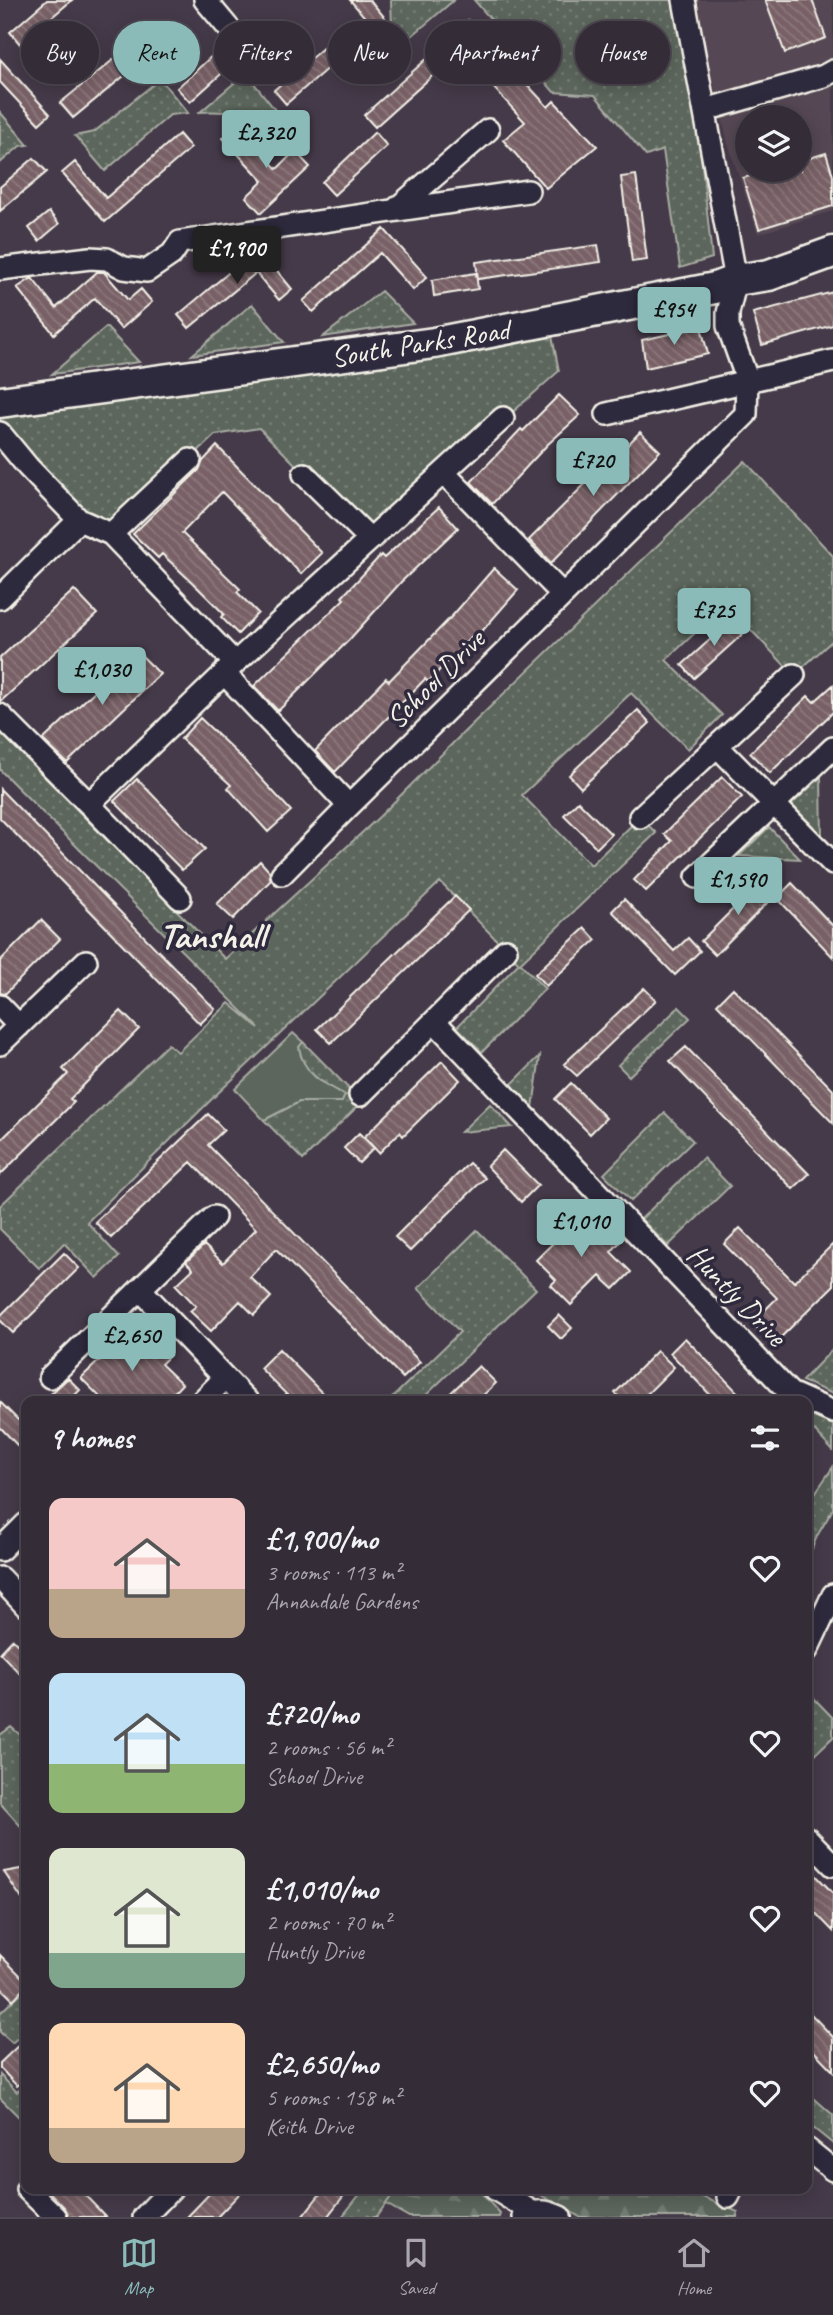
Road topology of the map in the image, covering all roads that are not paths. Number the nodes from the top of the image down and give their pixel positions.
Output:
1 (205, 0) edge
2 (684, 0) edge
3 (223, 21) edge
4 (833, 71) edge
5 (705, 110) junction
6 (488, 130) dead end
7 (528, 191) dead end
8 (396, 210) junction
9 (833, 252) edge
10 (0, 269) edge
11 (736, 280) junction
12 (833, 361) edge
13 (747, 379) junction
14 (0, 402) edge
15 (607, 414) dead end
16 (503, 418) dead end
17 (0, 433) edge
18 (190, 460) dead end
19 (444, 473) junction
20 (304, 474) dead end
21 (79, 520) junction
22 (111, 534) junction
23 (370, 539) junction
24 (563, 595) junction
25 (0, 598) edge
26 (229, 668) junction
27 (794, 675) dead end
28 (0, 715) edge
29 (717, 746) junction
30 (833, 748) edge
31 (89, 804) junction
32 (773, 805) junction
33 (349, 806) junction
34 (640, 817) dead end
35 (833, 864) edge
36 (282, 874) dead end
37 (697, 877) dead end
38 (180, 898) dead end
39 (506, 950) dead end
40 (86, 961) dead end
41 (0, 1006) edge
42 (436, 1023) junction
43 (19, 1026) junction
44 (0, 1044) edge
45 (360, 1096) dead end
46 (214, 1217) dead end
47 (140, 1289) junction
48 (50, 1377) dead end
49 (225, 1378) junction
50 (207, 1396) edge
51 (242, 1396) edge
52 (797, 1396) edge
53 (812, 1403) edge
54 (833, 1412) edge
55 (21, 1529) edge
56 (0, 1550) edge
57 (0, 1578) edge
58 (833, 1595) edge
59 (21, 1601) edge
60 (812, 1639) edge
61 (812, 1843) edge
62 (833, 1865) edge
63 (812, 2154) edge
64 (833, 2170) edge
65 (32, 2194) edge
66 (166, 2194) edge
67 (502, 2194) edge
68 (528, 2214) edge
69 (56, 2217) edge
70 (143, 2217) edge
71 (560, 2217) edge

1 - 3 street
2 - 5 street
4 - 5 street
5 - 11 street
6 - 8 street
7 - 8 street
8 - 10 street
9 - 11 street, South Parks Road
11 - 13 street, School Drive
11 - 14 street, South Parks Road
12 - 13 street
13 - 15 street
13 - 24 street, School Drive
16 - 19 street
17 - 21 street
18 - 22 street
19 - 23 street
19 - 24 street
20 - 23 street
21 - 22 street
21 - 25 street
22 - 26 street
23 - 26 street
24 - 33 street, School Drive
26 - 31 street
26 - 33 street
27 - 29 street
28 - 31 street
29 - 32 street
29 - 34 street
30 - 32 street
31 - 38 street
32 - 35 street
32 - 37 street
33 - 36 street, School Drive
39 - 42 street
40 - 43 street
41 - 43 street
42 - 45 street
42 - 52 street, Huntly Drive
43 - 44 street
46 - 47 street
47 - 48 street
47 - 49 street
49 - 50 street
49 - 51 street
53 - 54 street, Huntly Drive
55 - 56 street
57 - 59 street
58 - 60 street
61 - 62 street
63 - 64 street
65 - 69 street
66 - 70 street
67 - 68 street
68 - 71 street

